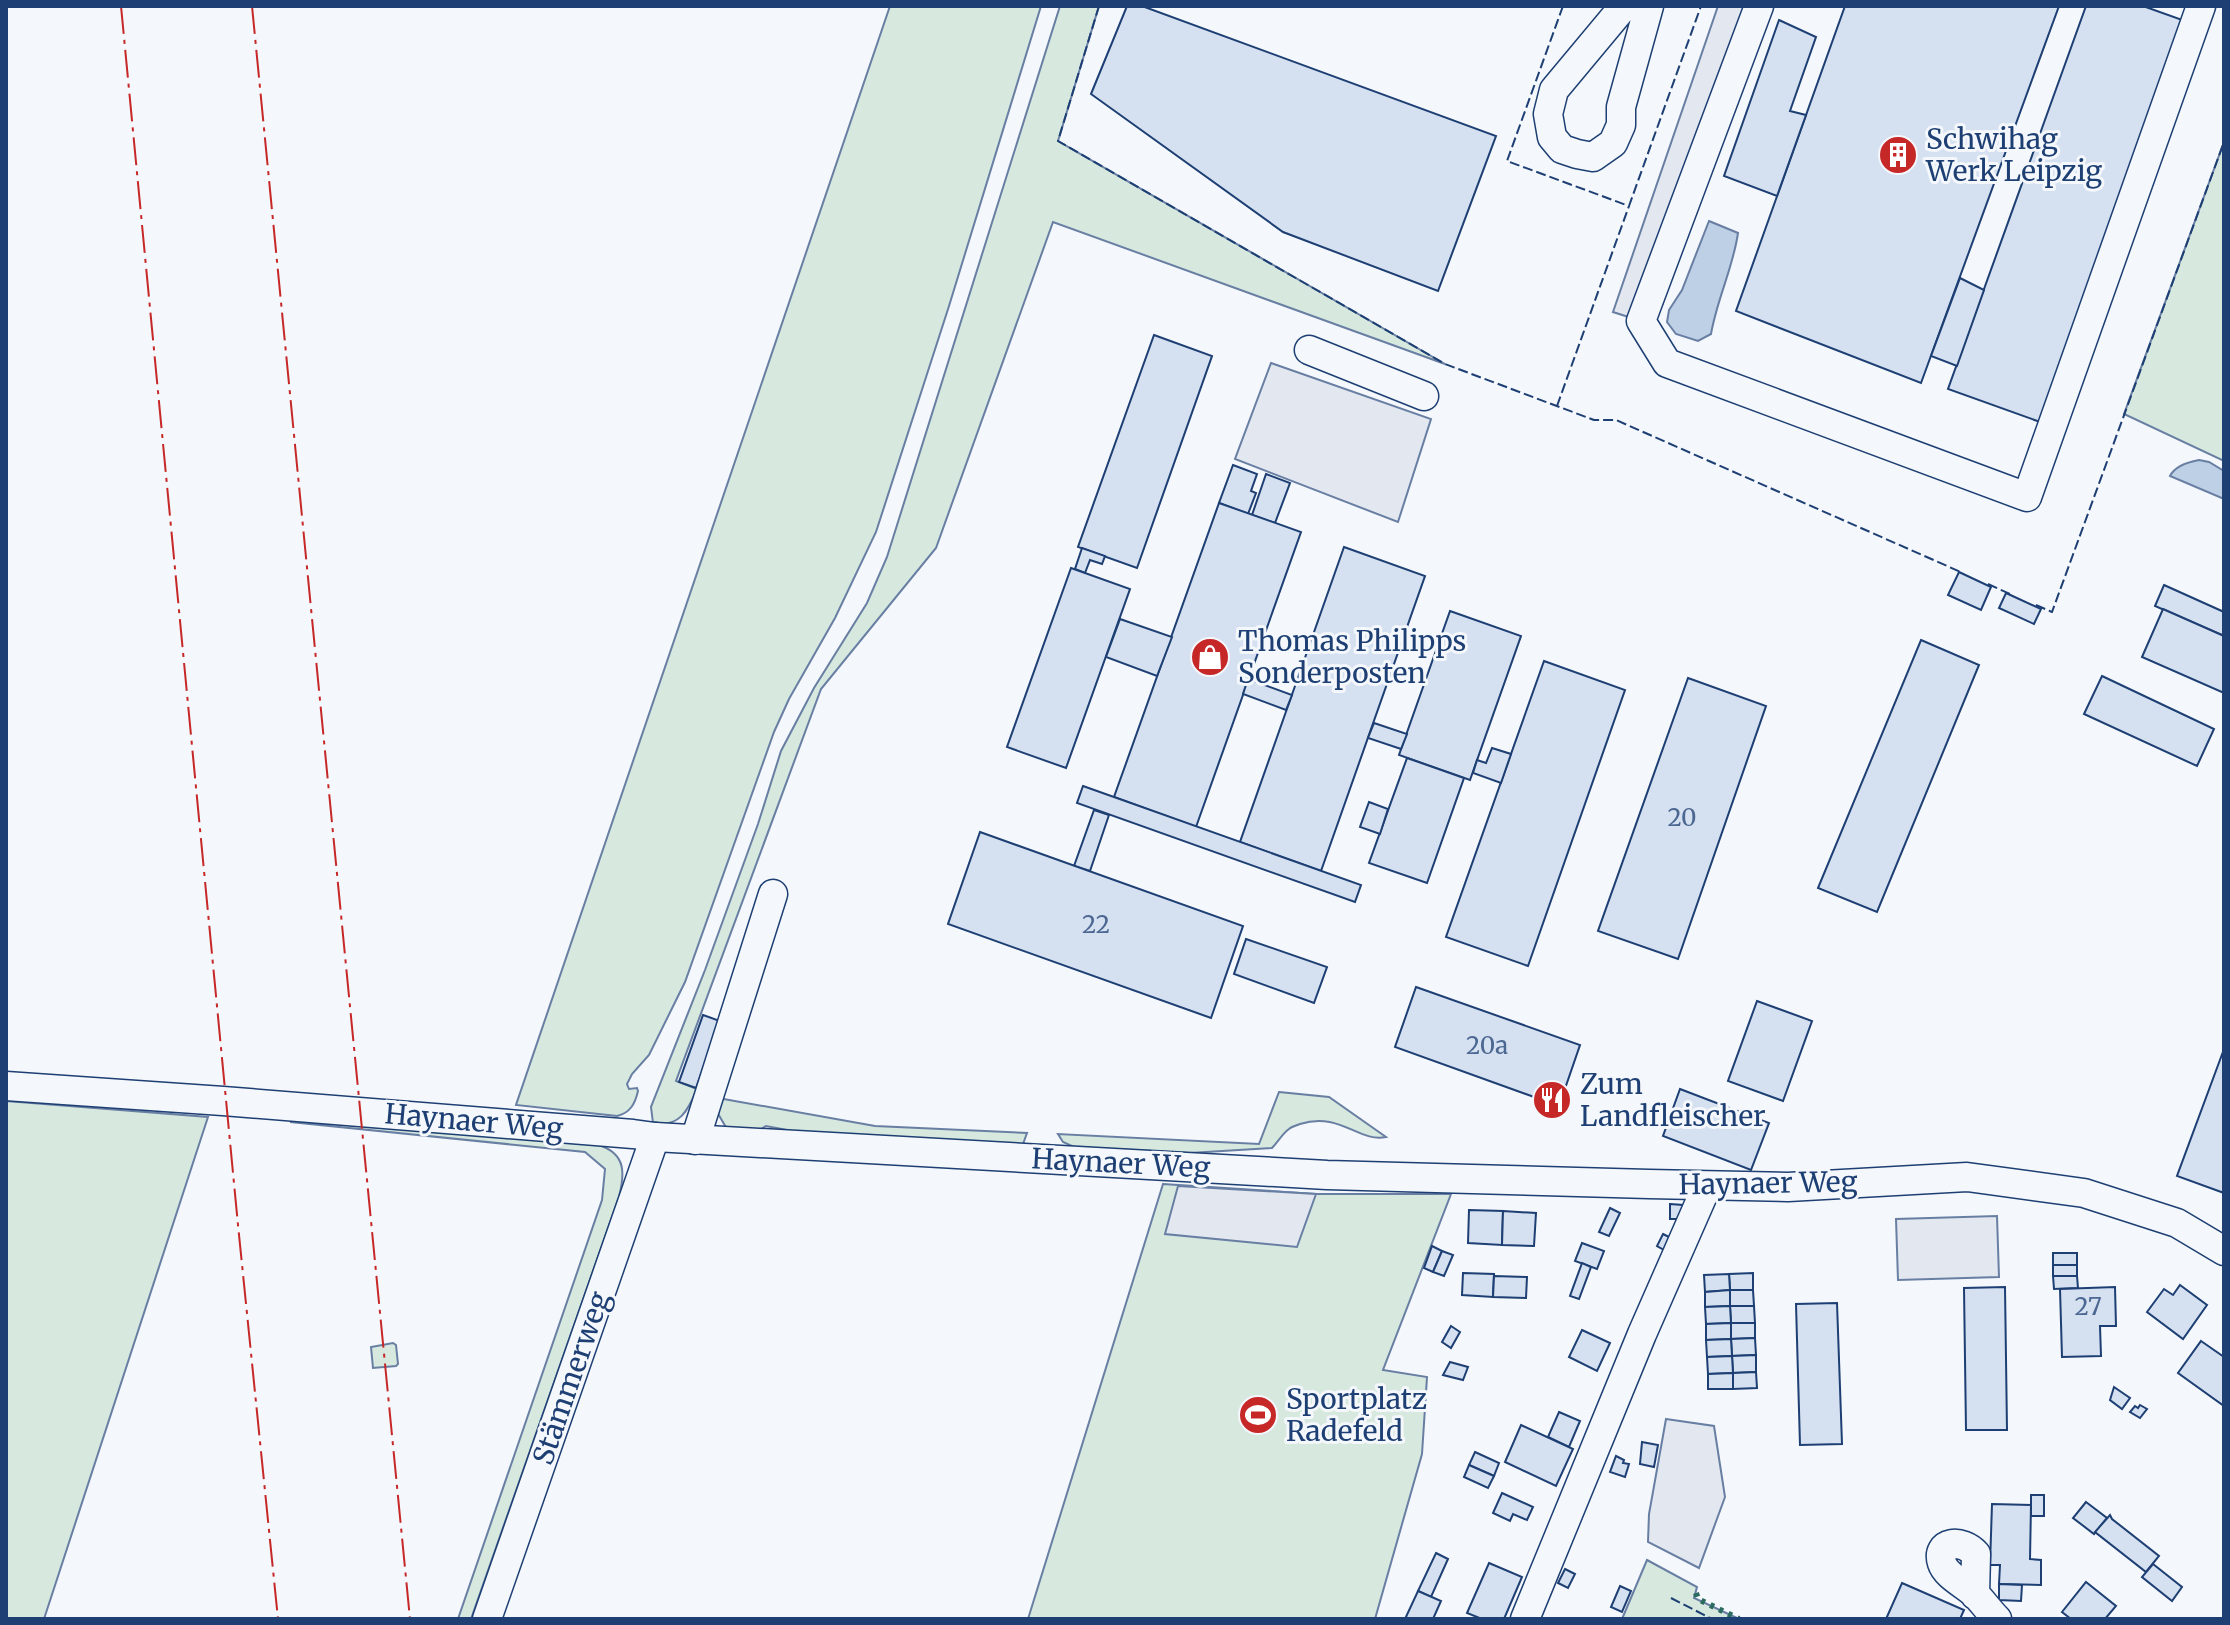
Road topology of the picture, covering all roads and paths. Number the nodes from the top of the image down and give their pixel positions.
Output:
1 (1624, 6) edge
2 (1649, 6) edge
3 (1759, 6) edge
4 (2201, 6) edge
5 (1309, 350) dead end
6 (1424, 396) dead end
7 (773, 894) dead end
8 (6, 1086) edge
9 (655, 1137) junction
10 (695, 1140) junction
11 (1707, 1186) junction
12 (2224, 1251) edge
13 (1975, 1595) dead end
14 (487, 1619) edge
15 (1525, 1619) edge
16 (1997, 1619) edge

1 - 2 street
3 - 4 street
5 - 6 street
7 - 10 street
8 - 9 street, Haynaer Weg
9 - 10 street, Haynaer Weg
9 - 14 street, Stämmerweg
10 - 11 street, Haynaer Weg
11 - 12 street, Haynaer Weg
11 - 15 street
13 - 16 street

